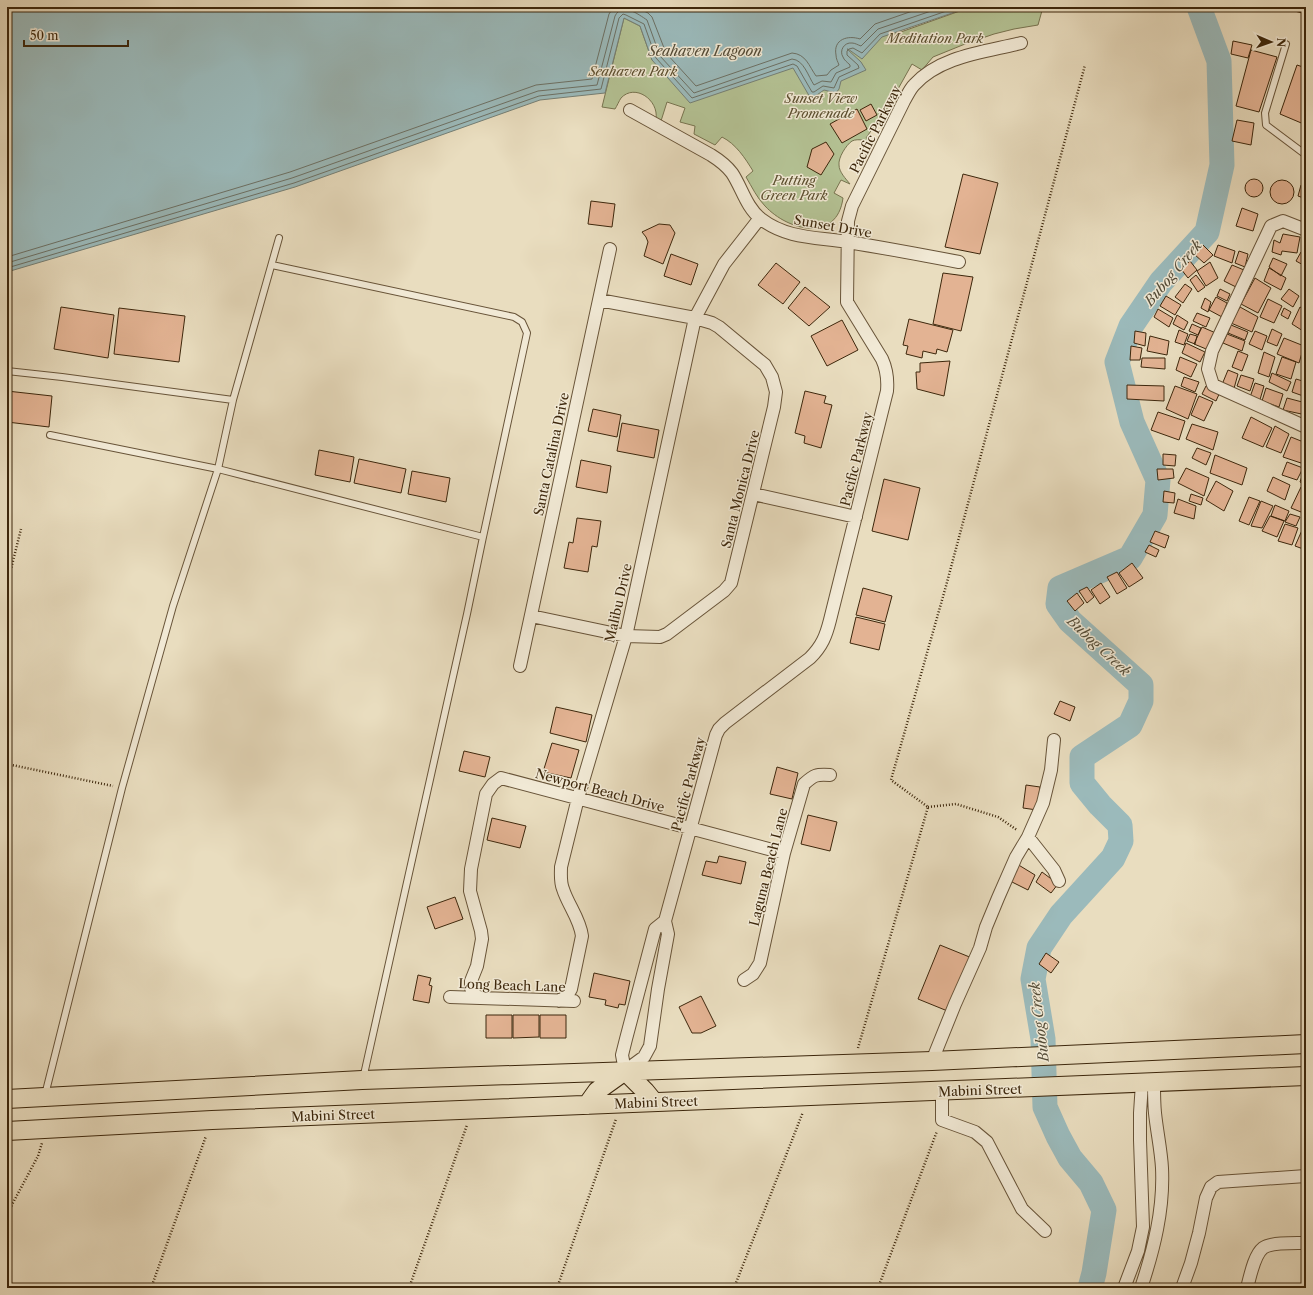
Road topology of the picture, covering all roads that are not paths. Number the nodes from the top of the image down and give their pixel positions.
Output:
1 (1021, 43) dead end
2 (1286, 44) dead end
3 (630, 110) dead end
4 (1306, 155) edge
5 (760, 218) junction
6 (1306, 230) edge
7 (279, 238) dead end
8 (848, 242) junction
9 (610, 249) dead end
10 (959, 262) dead end
11 (272, 265) junction
12 (599, 300) junction
13 (694, 318) junction
14 (7, 371) edge
15 (233, 400) junction
16 (1306, 427) edge
17 (50, 435) dead end
18 (218, 469) junction
19 (753, 494) junction
20 (856, 517) junction
21 (483, 537) junction
22 (530, 616) junction
23 (626, 636) junction
24 (520, 666) dead end
25 (1054, 740) dead end
26 (830, 775) dead end
27 (578, 798) junction
28 (690, 828) junction
29 (1028, 838) junction
30 (784, 853) junction
31 (1059, 881) dead end
32 (665, 921) junction
33 (744, 980) dead end
34 (450, 997) dead end
35 (480, 998) junction
36 (559, 1001) junction
37 (574, 1001) dead end
38 (634, 1009) junction
39 (654, 1014) junction
40 (1306, 1044) edge
41 (932, 1061) junction
42 (625, 1071) junction
43 (1306, 1076) edge
44 (362, 1080) junction
45 (1148, 1083) junction
46 (942, 1091) junction
47 (44, 1097) junction
48 (7, 1099) edge
49 (654, 1102) junction
50 (587, 1105) junction
51 (7, 1131) edge
52 (1306, 1176) edge
53 (1045, 1231) dead end
54 (1306, 1243) edge
55 (1124, 1288) edge
56 (1141, 1288) edge
57 (1182, 1288) edge
58 (1247, 1288) edge

1 - 8 street, Pacific Parkway
2 - 4 lane
3 - 5 street, Sunset Drive
5 - 8 street, Sunset Drive
5 - 13 street, Malibu Drive
6 - 16 street
7 - 11 lane
8 - 10 street, Sunset Drive
8 - 20 street, Pacific Parkway
9 - 12 street, Santa Catalina Drive
11 - 15 lane
11 - 21 lane
12 - 13 street, Santa Monica Drive
12 - 22 street, Santa Catalina Drive
13 - 19 street, Santa Monica Drive
13 - 23 street, Malibu Drive
14 - 15 lane
15 - 18 lane
17 - 18 lane
18 - 21 lane
18 - 47 lane
19 - 20 street
19 - 23 street, Santa Monica Drive
20 - 28 street, Pacific Parkway
21 - 44 lane
22 - 23 street, Santa Monica Drive
22 - 24 street, Santa Catalina Drive
23 - 27 street, Malibu Drive
25 - 29 street
26 - 30 street, Laguna Beach Lane
27 - 28 street, Newport Beach Drive
27 - 35 street, Newport Beach Drive
27 - 36 street, Malibu Drive
28 - 30 street, Newport Beach Drive
28 - 32 street, Pacific Parkway
29 - 31 street
29 - 41 street
30 - 33 street, Laguna Beach Lane
32 - 38 street, Pacific Parkway
32 - 39 street, Pacific Parkway
34 - 35 street, Long Beach Lane
35 - 36 street, Long Beach Lane
36 - 37 street, Long Beach Lane
38 - 39 street
38 - 42 street, Pacific Parkway
39 - 42 street, Pacific Parkway
40 - 41 main road
41 - 42 main road
42 - 44 main road
42 - 49 main road
42 - 50 main road
43 - 45 main road, Mabini Street
44 - 47 main road
45 - 46 main road, Mabini Street
45 - 55 street
45 - 56 street
46 - 49 main road, Mabini Street
46 - 53 street
47 - 48 main road
49 - 50 main road, Mabini Street
50 - 51 main road, Mabini Street
52 - 57 street
54 - 58 street

